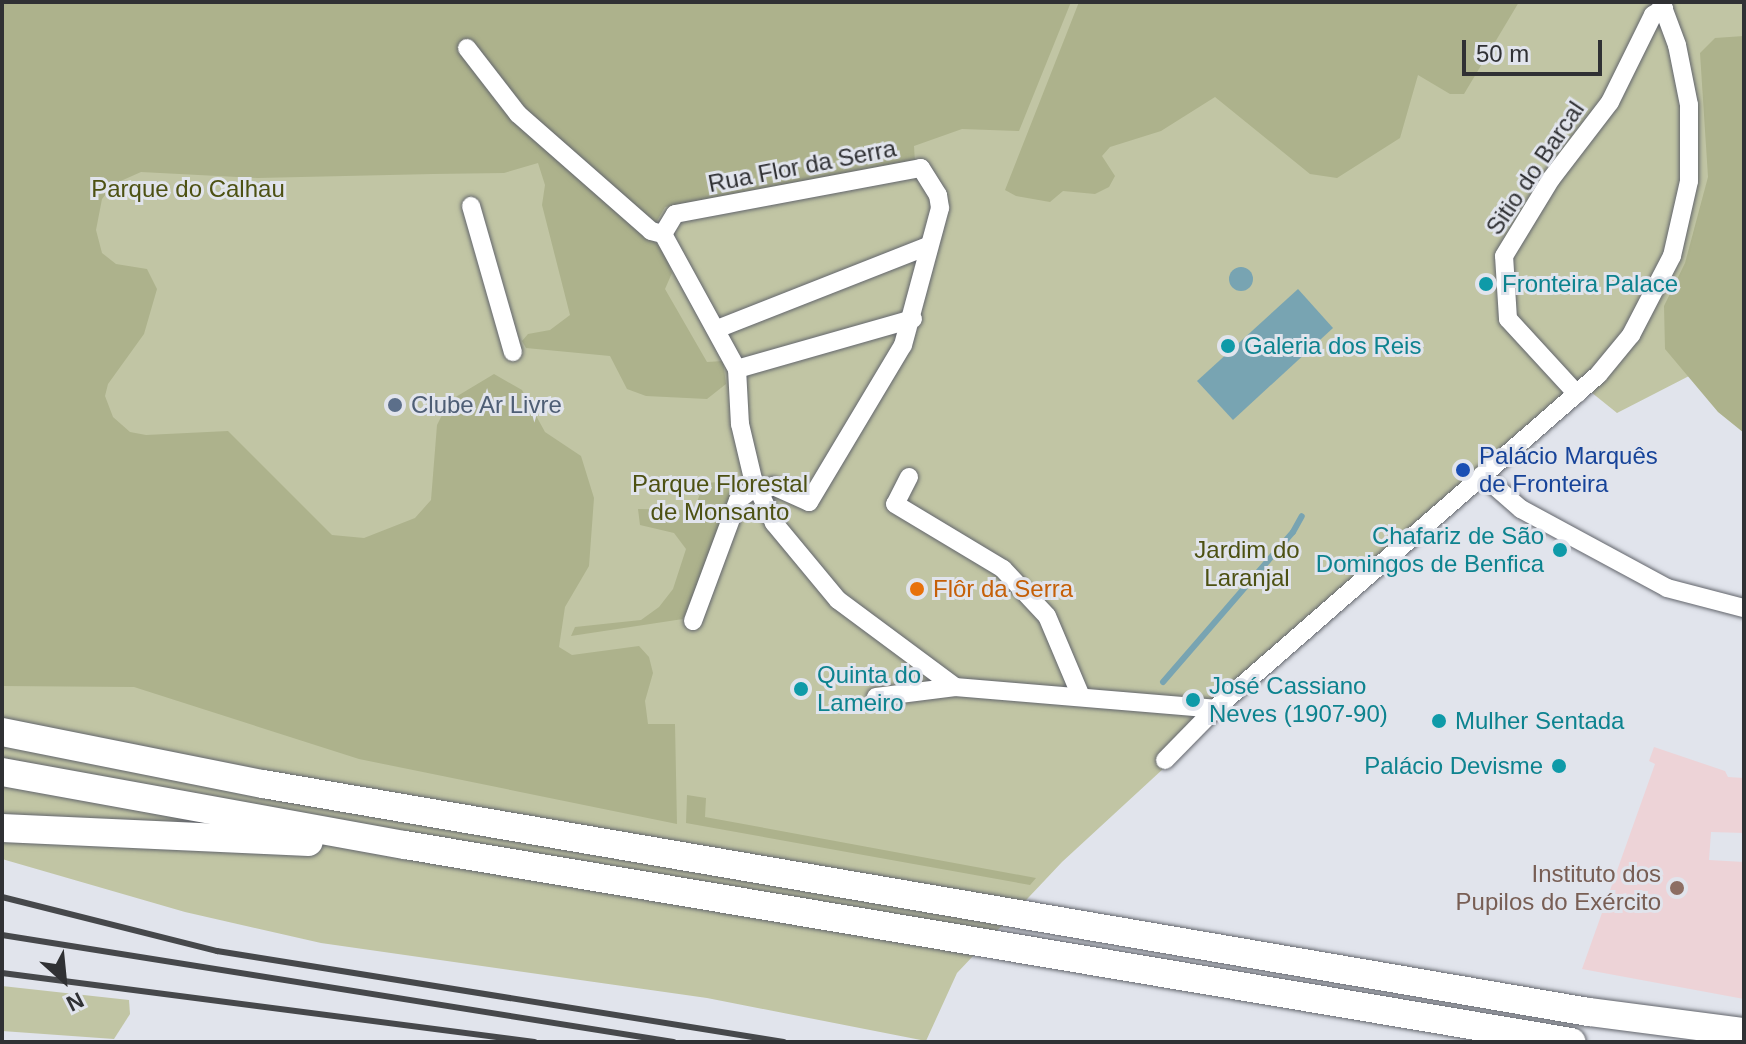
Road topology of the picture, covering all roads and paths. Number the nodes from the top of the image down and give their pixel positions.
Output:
1 (1655, 7) edge
2 (467, 48) dead end
3 (471, 206) dead end
4 (663, 234) junction
5 (928, 246) junction
6 (913, 319) junction
7 (717, 329) junction
8 (513, 352) dead end
9 (737, 369) junction
10 (1577, 394) junction
11 (1482, 475) junction
12 (909, 477) dead end
13 (758, 489) junction
14 (1744, 608) edge
15 (693, 621) dead end
16 (955, 687) junction
17 (1080, 694) junction
18 (876, 697) dead end
19 (1215, 709) junction
20 (2, 732) edge
21 (1165, 760) dead end
22 (2, 772) edge
23 (2, 828) edge
24 (405, 845) junction
25 (1744, 1032) edge
26 (1571, 1042) edge

1 - 10 street
1 - 10 street, Sitio do Barcal
2 - 4 street
3 - 8 street
4 - 5 street, Rua Flor da Serra
4 - 7 street
5 - 6 street, Rua Flor da Serra
5 - 7 street
6 - 9 street
6 - 13 street, Rua Flor da Serra
7 - 9 street
9 - 13 street
10 - 11 street
11 - 14 street
11 - 19 street
12 - 17 street
13 - 15 street
13 - 16 street
16 - 17 street
16 - 18 street
17 - 19 street
19 - 21 street
20 - 25 highway
22 - 24 highway
23 - 24 highway
24 - 26 highway

